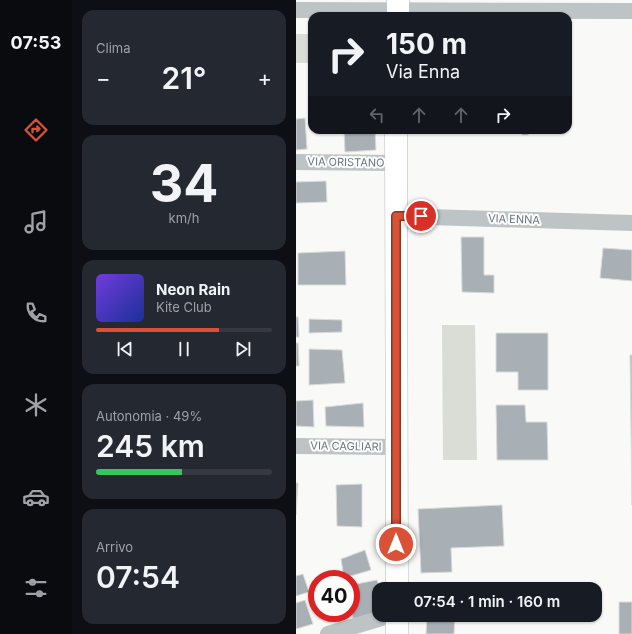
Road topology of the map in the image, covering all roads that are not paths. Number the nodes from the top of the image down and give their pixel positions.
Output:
1 (398, 8) edge
2 (296, 10) edge
3 (632, 11) edge
4 (396, 134) edge
5 (296, 162) edge
6 (396, 163) junction
7 (396, 216) junction
8 (632, 223) edge
9 (296, 446) edge
10 (396, 447) junction
11 (397, 582) edge
12 (372, 621) edge
13 (397, 622) edge
14 (328, 634) edge
15 (397, 634) edge

1 - 2 street
1 - 3 street
4 - 6 street
5 - 6 street, VIA ORISTANO
6 - 7 street
7 - 8 street, VIA ENNA
7 - 10 street
9 - 10 street, VIA CAGLIARI
10 - 11 street
12 - 14 street
13 - 15 street

